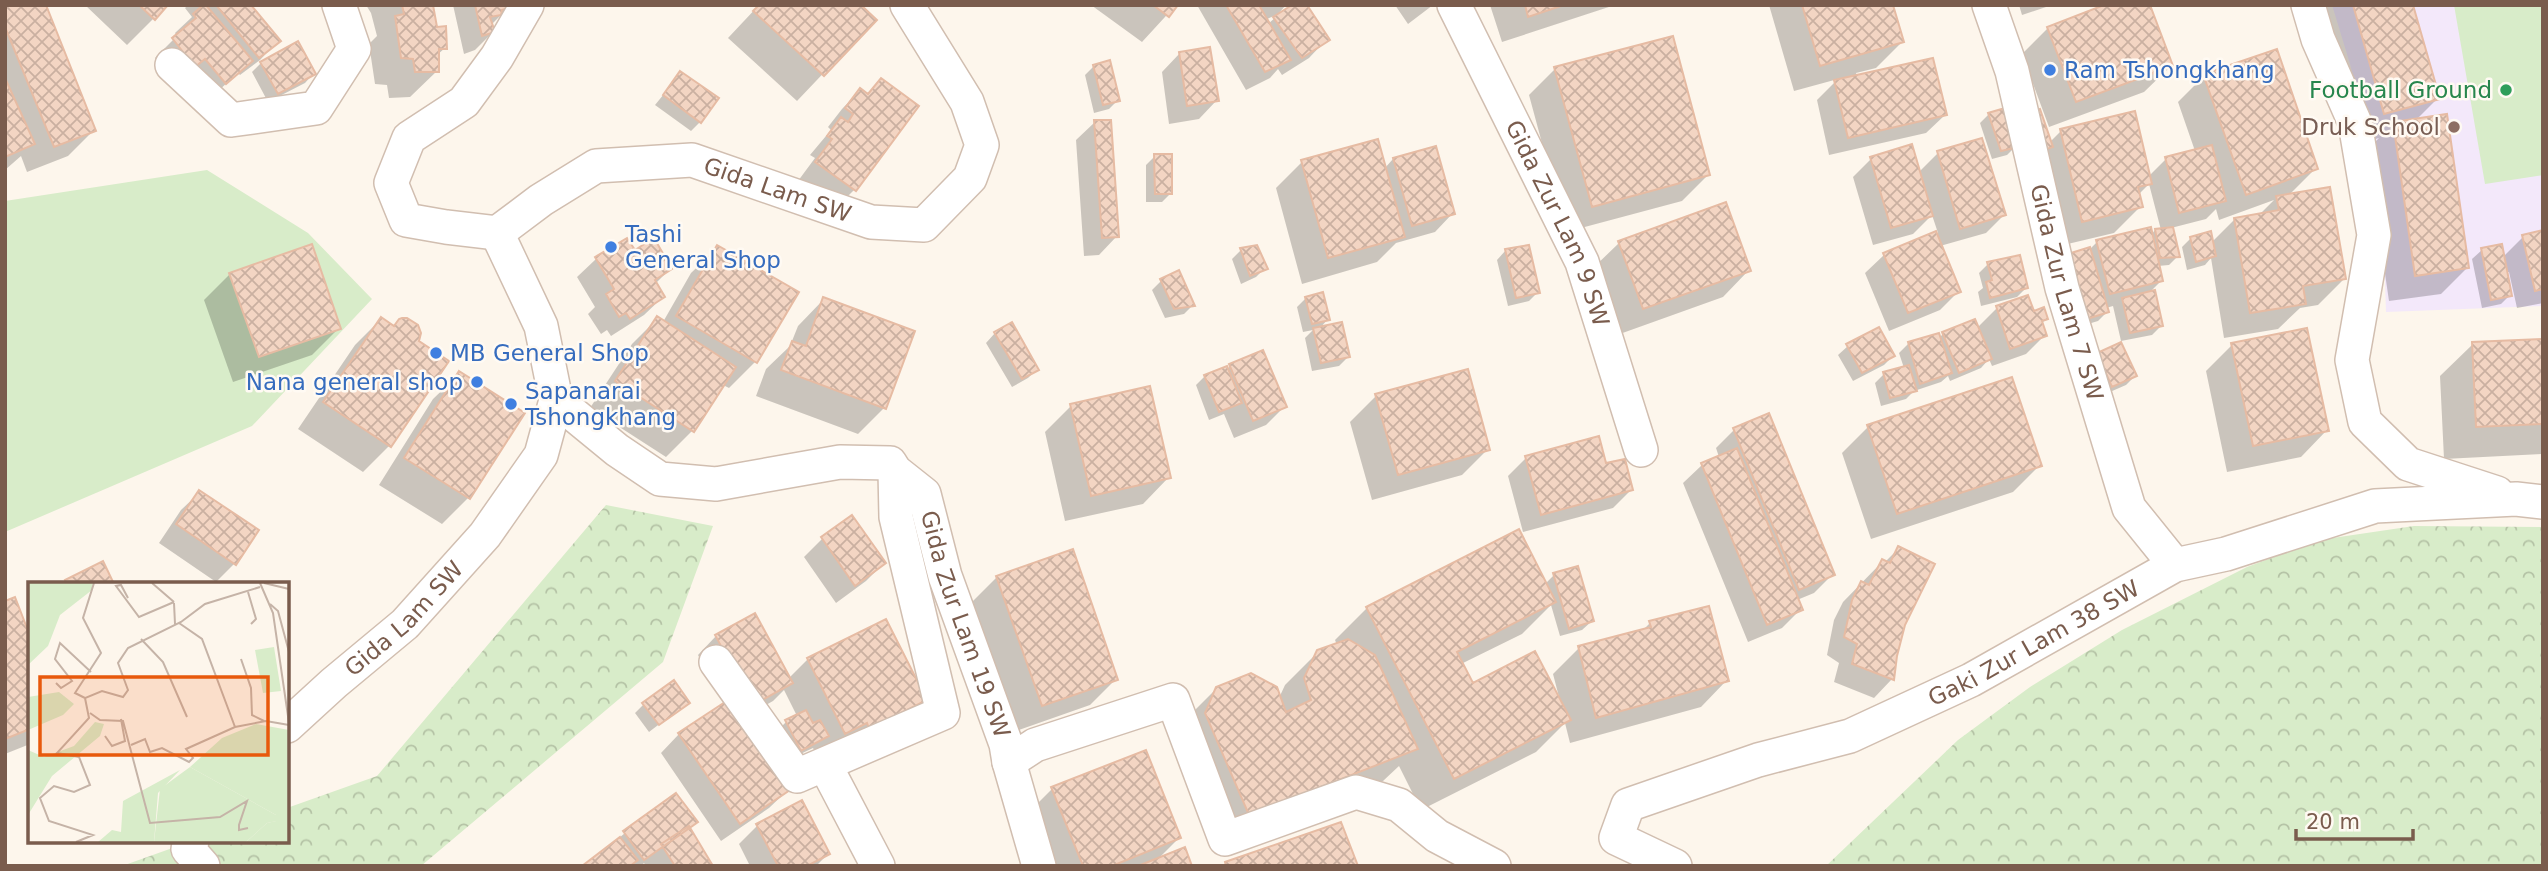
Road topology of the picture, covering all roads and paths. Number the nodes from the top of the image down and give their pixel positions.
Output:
1 (339, 5) edge
2 (527, 5) edge
3 (907, 5) edge
4 (1454, 5) edge
5 (1989, 5) edge
6 (2308, 5) edge
7 (172, 65) dead end
8 (497, 233) junction
9 (556, 400) junction
10 (1641, 450) dead end
11 (895, 471) junction
12 (2529, 500) edge
13 (2175, 565) junction
14 (716, 662) dead end
15 (289, 724) edge
16 (1009, 762) junction
17 (825, 765) junction
18 (191, 843) edge
19 (203, 866) edge
20 (878, 866) edge
21 (1039, 866) edge
22 (1494, 866) edge
23 (1675, 866) edge

1 - 7 street
2 - 8 street
3 - 8 street, Gida Lam SW
4 - 10 street, Gida Zur Lam 9 SW
5 - 13 street, Gida Zur Lam 7 SW
6 - 12 street
8 - 9 street, Gida Lam SW
9 - 11 street, Gida Zur Lam 19 SW
9 - 15 street, Gida Lam SW
11 - 16 street, Gida Zur Lam 19 SW
11 - 17 street
12 - 13 street, Gaki Zur Lam 38 SW
13 - 23 street, Gaki Zur Lam 38 SW
14 - 17 street
16 - 21 street, Gida Zur Lam 19 SW
16 - 22 street
17 - 20 street
18 - 19 street

